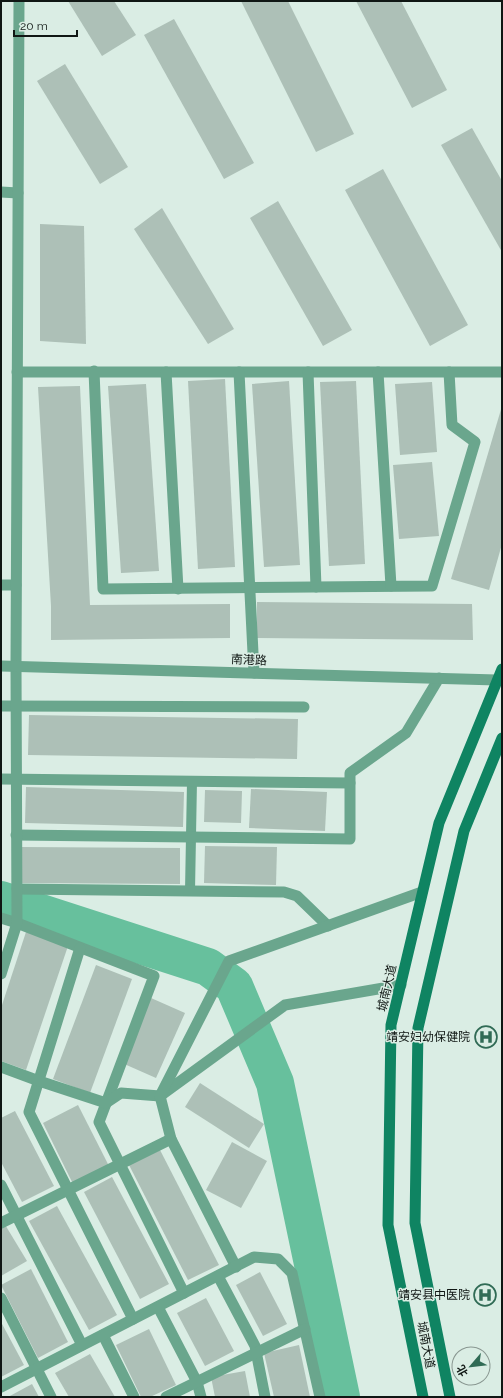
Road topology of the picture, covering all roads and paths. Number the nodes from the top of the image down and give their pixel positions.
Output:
1 (19, 1) edge
2 (1, 192) edge
3 (18, 194) junction
4 (17, 372) junction
5 (94, 372) junction
6 (166, 372) junction
7 (239, 372) junction
8 (308, 372) junction
9 (378, 372) junction
10 (449, 372) junction
11 (502, 372) edge
12 (1, 585) edge
13 (16, 585) junction
14 (391, 586) junction
15 (316, 587) junction
16 (250, 588) junction
17 (178, 589) junction
18 (1, 666) edge
19 (16, 666) junction
20 (502, 670) edge
21 (254, 673) junction
22 (438, 678) junction
23 (497, 680) junction
24 (1, 706) edge
25 (16, 706) junction
26 (304, 707) dead end
27 (502, 738) edge
28 (1, 778) edge
29 (16, 779) junction
30 (192, 781) junction
31 (350, 783) junction
32 (16, 835) junction
33 (190, 837) junction
34 (17, 889) junction
35 (190, 891) junction
36 (422, 892) junction
37 (1, 918) edge
38 (16, 923) junction
39 (328, 926) junction
40 (80, 948) junction
41 (1, 974) edge
42 (400, 985) junction
43 (1, 1067) edge
44 (39, 1081) junction
45 (160, 1096) junction
46 (106, 1102) junction
47 (171, 1139) junction
48 (119, 1164) junction
49 (1, 1185) edge
50 (68, 1190) junction
51 (17, 1216) junction
52 (1, 1223) edge
53 (236, 1267) junction
54 (218, 1276) junction
55 (184, 1293) junction
56 (1, 1298) edge
57 (158, 1307) junction
58 (133, 1319) junction
59 (305, 1329) junction
60 (102, 1335) junction
61 (82, 1345) junction
62 (256, 1353) junction
63 (37, 1368) junction
64 (197, 1382) junction
65 (1, 1386) edge
66 (51, 1397) edge
67 (134, 1397) edge
68 (166, 1397) edge
69 (200, 1397) edge
70 (265, 1397) edge
71 (320, 1397) edge
72 (423, 1397) edge
73 (450, 1397) edge

1 - 3 street
2 - 3 street
3 - 4 street
4 - 5 street
4 - 13 street
5 - 6 street
5 - 17 street
6 - 7 street
6 - 17 street
7 - 8 street
7 - 16 street
8 - 9 street
8 - 15 street
9 - 10 street
9 - 14 street
10 - 11 street
10 - 14 street
12 - 13 street
13 - 19 street
14 - 15 street
15 - 16 street
16 - 17 street
16 - 21 street
18 - 19 street, 南港路
19 - 21 street, 南港路
19 - 25 street
20 - 23 main road, 城南大道
21 - 22 street, 南港路
22 - 23 street, 南港路
22 - 31 street
23 - 36 main road, 城南大道
24 - 25 street
25 - 26 street
25 - 29 street
27 - 73 main road, 城南大道
28 - 29 street
29 - 30 street
29 - 32 street
30 - 31 street
30 - 33 lane
31 - 33 street
32 - 33 street
32 - 34 street
33 - 35 lane
34 - 35 street
34 - 38 street
35 - 39 street
36 - 39 street
36 - 42 main road, 城南大道
37 - 38 street
38 - 40 street
38 - 41 street
39 - 45 street
40 - 44 street
40 - 46 street
42 - 45 street
42 - 72 main road, 城南大道
43 - 44 street
44 - 46 street
44 - 50 street
45 - 46 street
45 - 47 street
46 - 48 street
47 - 48 street
47 - 53 street
48 - 50 street
48 - 55 street
49 - 51 street
50 - 51 street
50 - 58 street
51 - 52 street
51 - 61 street
53 - 54 street
53 - 59 street
54 - 55 street
54 - 62 street
55 - 57 street
56 - 63 street
57 - 58 street
57 - 64 street
58 - 60 street
59 - 62 street
59 - 71 street
60 - 61 street
60 - 67 street
61 - 63 street
62 - 64 street
62 - 70 street
63 - 65 street
63 - 66 street
64 - 68 street
64 - 69 street

